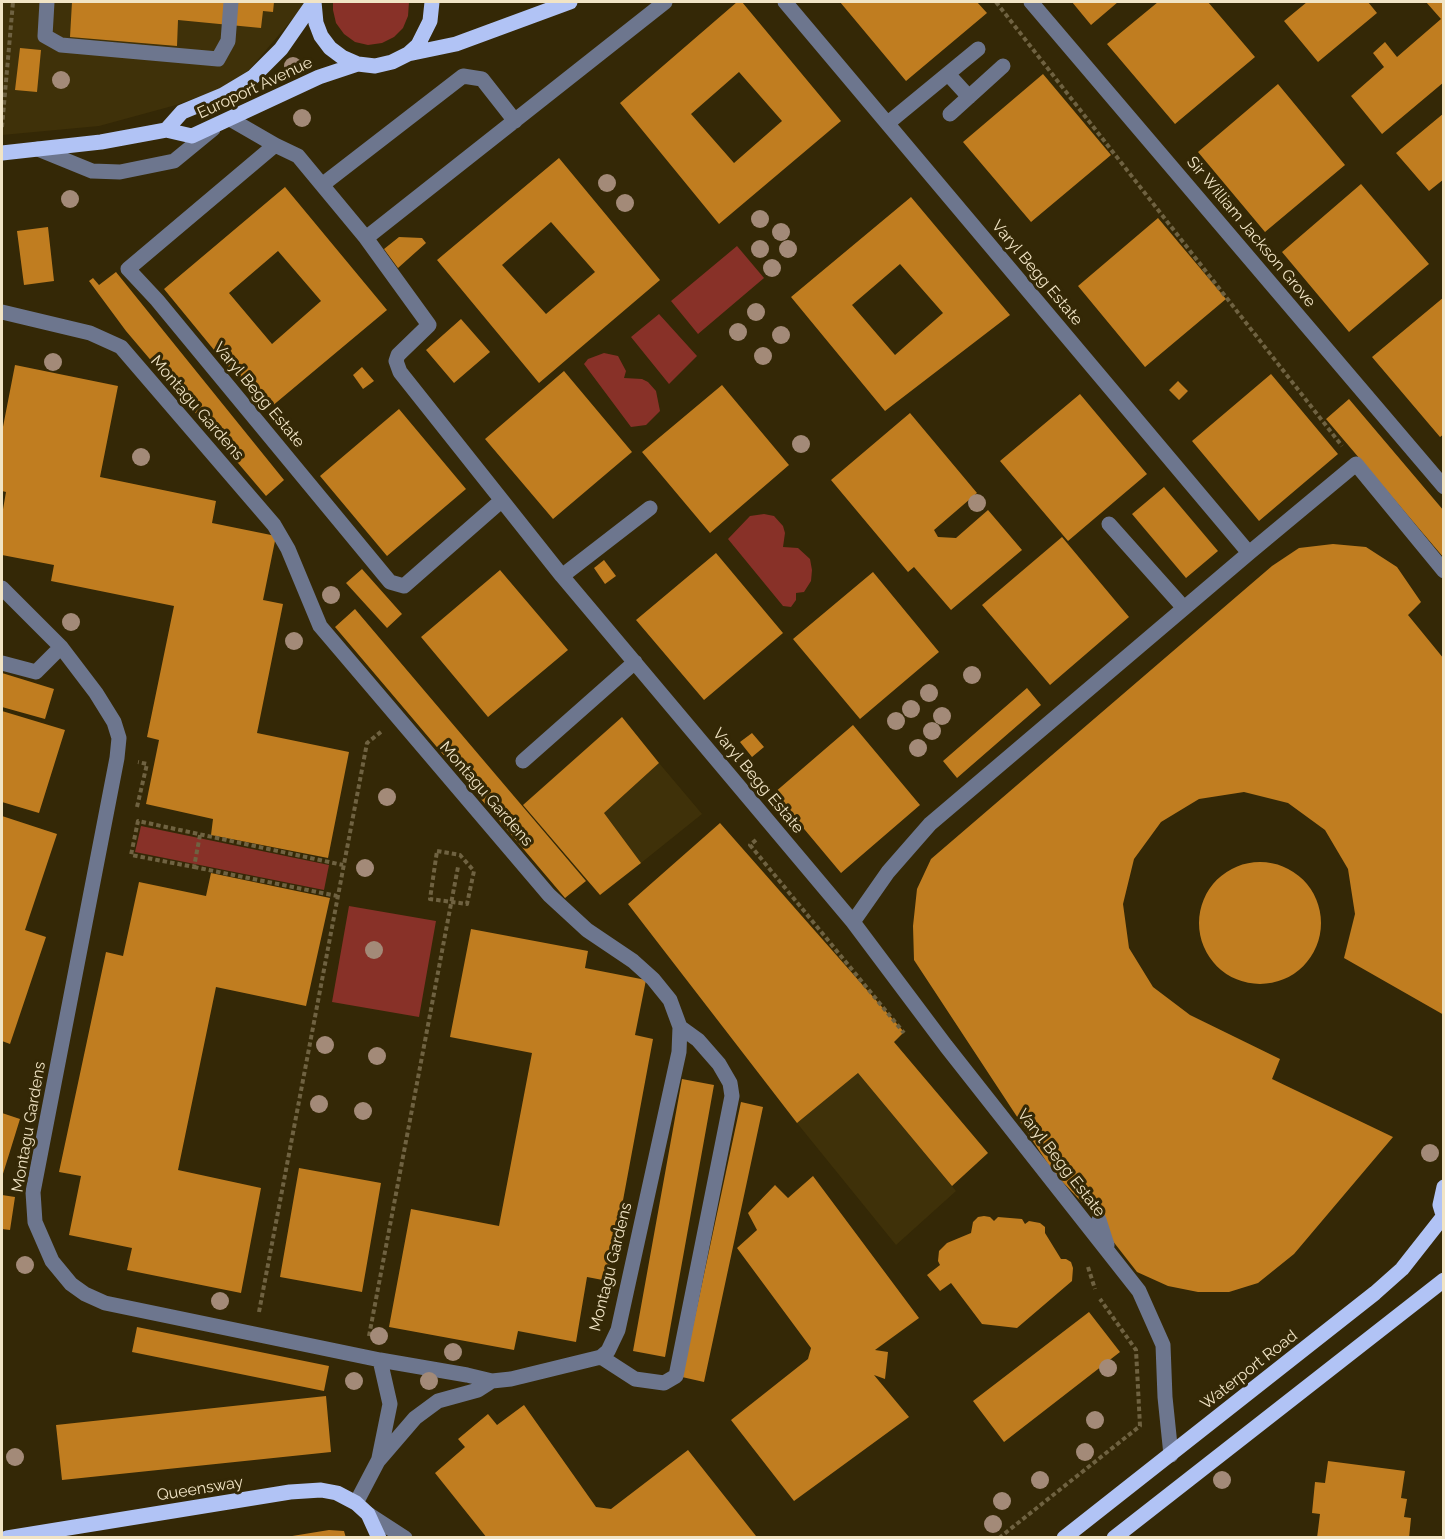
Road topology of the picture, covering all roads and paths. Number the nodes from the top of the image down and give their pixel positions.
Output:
1 (13, 2) edge
2 (47, 2) edge
3 (231, 2) edge
4 (314, 2) edge
5 (432, 2) edge
6 (570, 2) edge
7 (665, 2) edge
8 (777, 2) edge
9 (785, 2) edge
10 (996, 2) edge
11 (1031, 2) edge
12 (797, 17) junction
13 (978, 49) dead end
14 (408, 54) junction
15 (358, 64) junction
16 (1003, 66) dead end
17 (948, 74) junction
18 (969, 97) junction
19 (950, 114) dead end
20 (515, 121) junction
21 (224, 122) junction
22 (888, 123) junction
23 (2, 127) edge
24 (166, 130) junction
25 (275, 145) junction
26 (38, 149) junction
27 (2, 153) edge
28 (322, 185) junction
29 (366, 238) junction
30 (2, 312) edge
31 (1356, 464) junction
32 (1443, 487) edge
33 (501, 501) junction
34 (650, 507) dead end
35 (1109, 524) dead end
36 (1249, 553) junction
37 (1443, 571) edge
38 (562, 576) junction
39 (2, 588) edge
40 (1184, 608) junction
41 (61, 647) junction
42 (635, 662) junction
43 (2, 663) edge
44 (397, 718) junction
45 (523, 761) dead end
46 (772, 826) junction
47 (200, 835) junction
48 (343, 865) junction
49 (194, 867) junction
50 (458, 867) dead end
51 (338, 896) junction
52 (451, 902) junction
53 (853, 922) junction
54 (680, 1026) junction
55 (910, 1040) dead end
56 (1443, 1187) edge
57 (1443, 1217) edge
58 (1099, 1220) dead end
59 (1111, 1256) junction
60 (1443, 1280) edge
61 (1100, 1299) dead end
62 (255, 1334) junction
63 (601, 1357) junction
64 (372, 1358) junction
65 (492, 1381) junction
66 (1171, 1455) junction
67 (378, 1461) junction
68 (356, 1503) junction
69 (368, 1514) junction
70 (7, 1538) edge
71 (379, 1538) edge
72 (405, 1538) edge
73 (999, 1538) edge
74 (1064, 1538) edge
75 (1114, 1538) edge

1 - 23 path
2 - 3 street
4 - 15 main road
4 - 24 main road, Europort Avenue
5 - 14 main road
6 - 14 main road
7 - 20 street
8 - 12 street, Varyl Begg Estate
9 - 12 street, Varyl Begg Estate
10 - 31 path
11 - 32 street, Sir William Jackson Grove
12 - 22 street, Varyl Begg Estate
13 - 17 street
14 - 15 main road
15 - 21 main road, Europort Avenue
16 - 18 street
17 - 18 street
17 - 22 street
18 - 19 street
20 - 28 street
20 - 29 street
21 - 24 main road, Europort Avenue
21 - 25 street, Varyl Begg Estate
21 - 26 street
22 - 36 street, Varyl Begg Estate
24 - 26 main road, Europort Avenue
25 - 28 street, Varyl Begg Estate
25 - 33 street, Varyl Begg Estate
26 - 27 main road, Europort Avenue
28 - 29 street, Varyl Begg Estate
29 - 33 street, Varyl Begg Estate
30 - 44 street, Montagu Gardens
31 - 36 street
31 - 37 street
33 - 38 street, Varyl Begg Estate
34 - 38 street
35 - 40 street
36 - 40 street
38 - 42 street, Varyl Begg Estate
39 - 41 street, Montagu Gardens
40 - 53 street
41 - 43 street
41 - 62 street, Montagu Gardens
42 - 45 street
42 - 46 street, Varyl Begg Estate
44 - 48 path
44 - 54 street, Montagu Gardens
46 - 53 street, Varyl Begg Estate
46 - 55 path
47 - 48 path
47 - 49 path
47 - 49 path
48 - 51 path
49 - 51 path
50 - 52 path
51 - 62 path
52 - 52 path
52 - 64 path
53 - 59 street, Varyl Begg Estate
54 - 63 street, Montagu Gardens
54 - 63 street
56 - 57 main road
57 - 66 main road, Waterport Road
58 - 59 street
59 - 66 street, Varyl Begg Estate
60 - 75 main road
61 - 73 path
62 - 64 street, Montagu Gardens
63 - 65 street, Montagu Gardens
64 - 65 street, Montagu Gardens
64 - 67 street
65 - 67 street, Montagu Gardens
66 - 74 main road, Waterport Road
67 - 68 street
68 - 69 main road, Queensway
68 - 70 main road, Queensway
69 - 71 main road, Queensway
69 - 72 street

